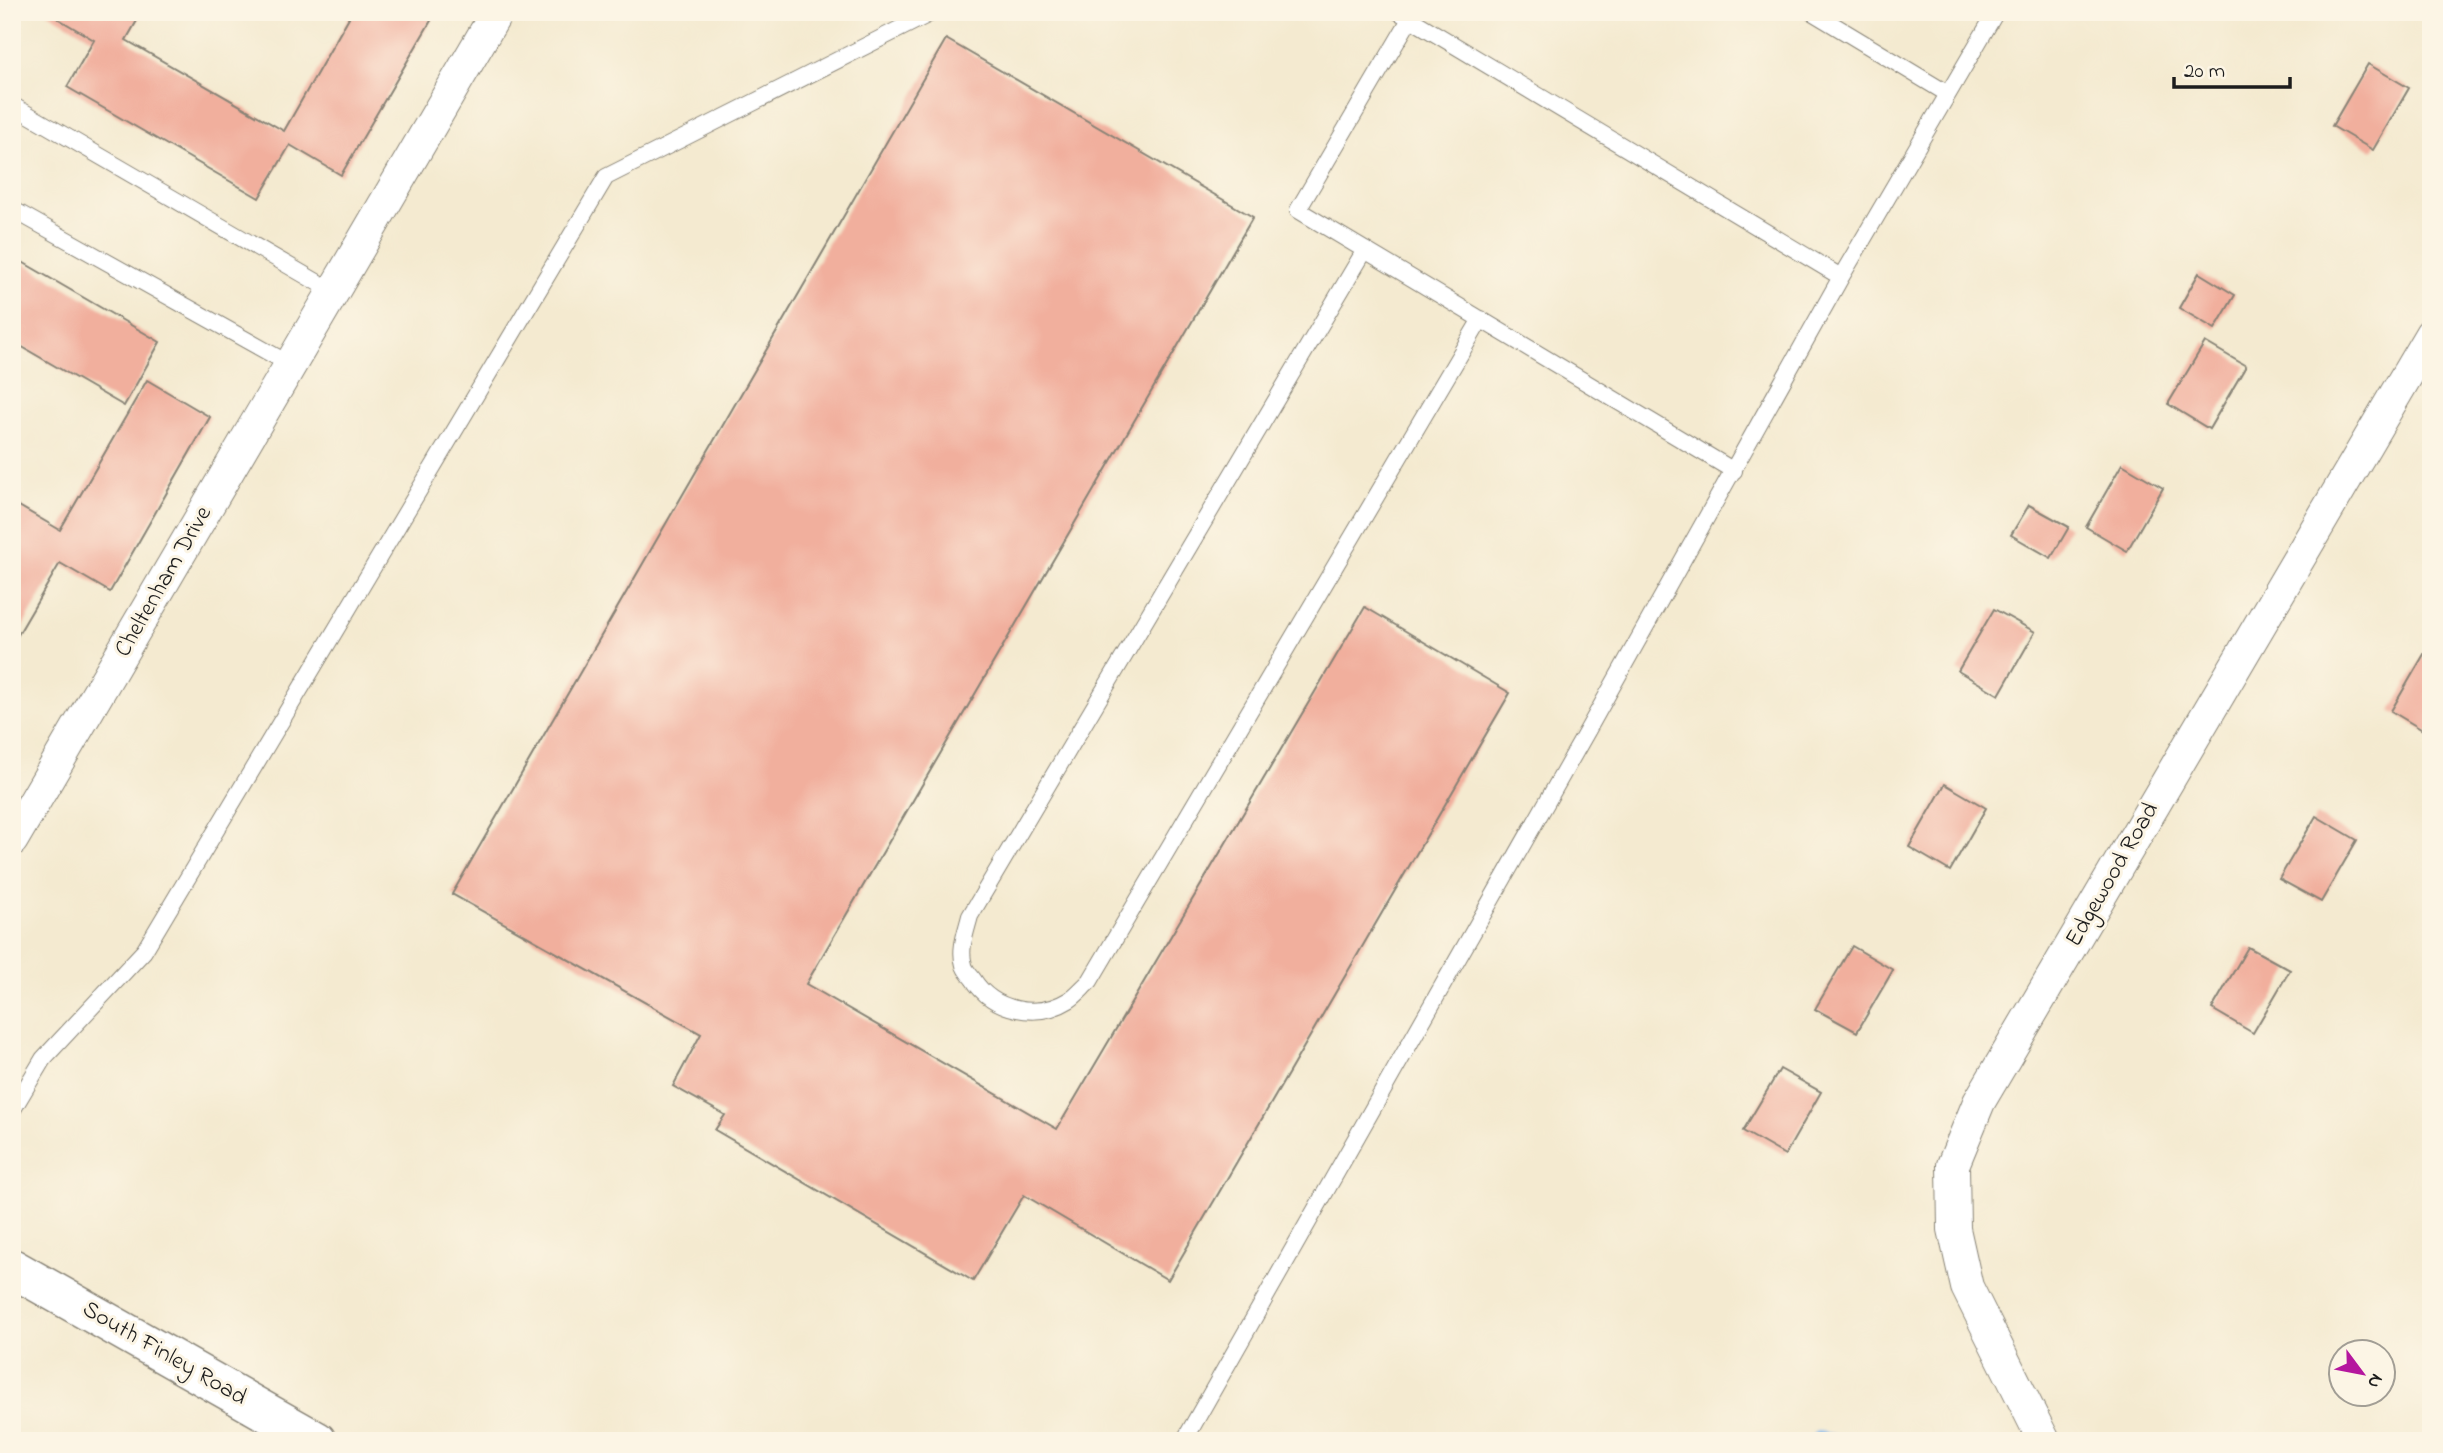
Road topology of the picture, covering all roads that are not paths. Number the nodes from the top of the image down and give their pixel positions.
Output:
1 (496, 12) edge
2 (933, 12) edge
3 (1812, 12) edge
4 (1996, 12) edge
5 (1404, 16) edge
6 (1948, 94) junction
7 (12, 105) edge
8 (12, 209) edge
9 (1364, 250) junction
10 (1841, 277) junction
11 (334, 292) junction
12 (1481, 319) junction
13 (2428, 348) edge
14 (291, 365) junction
15 (1734, 471) junction
16 (12, 840) edge
17 (12, 1111) edge
18 (12, 1268) edge
19 (279, 1431) edge
20 (317, 1441) edge
21 (1184, 1441) edge
22 (2044, 1441) edge

1 - 11 street, Cheltenham Drive
2 - 17 lane
3 - 6 lane
4 - 6 lane
5 - 9 lane
5 - 10 lane
6 - 10 lane
7 - 11 lane
8 - 14 lane
9 - 12 lane
9 - 12 lane
10 - 15 lane
11 - 14 street, Cheltenham Drive
12 - 15 lane
13 - 22 street, Edgewood Road
14 - 16 street, Cheltenham Drive
15 - 21 lane
18 - 19 main road, South Finley Road
19 - 20 main road, South Finley Road

